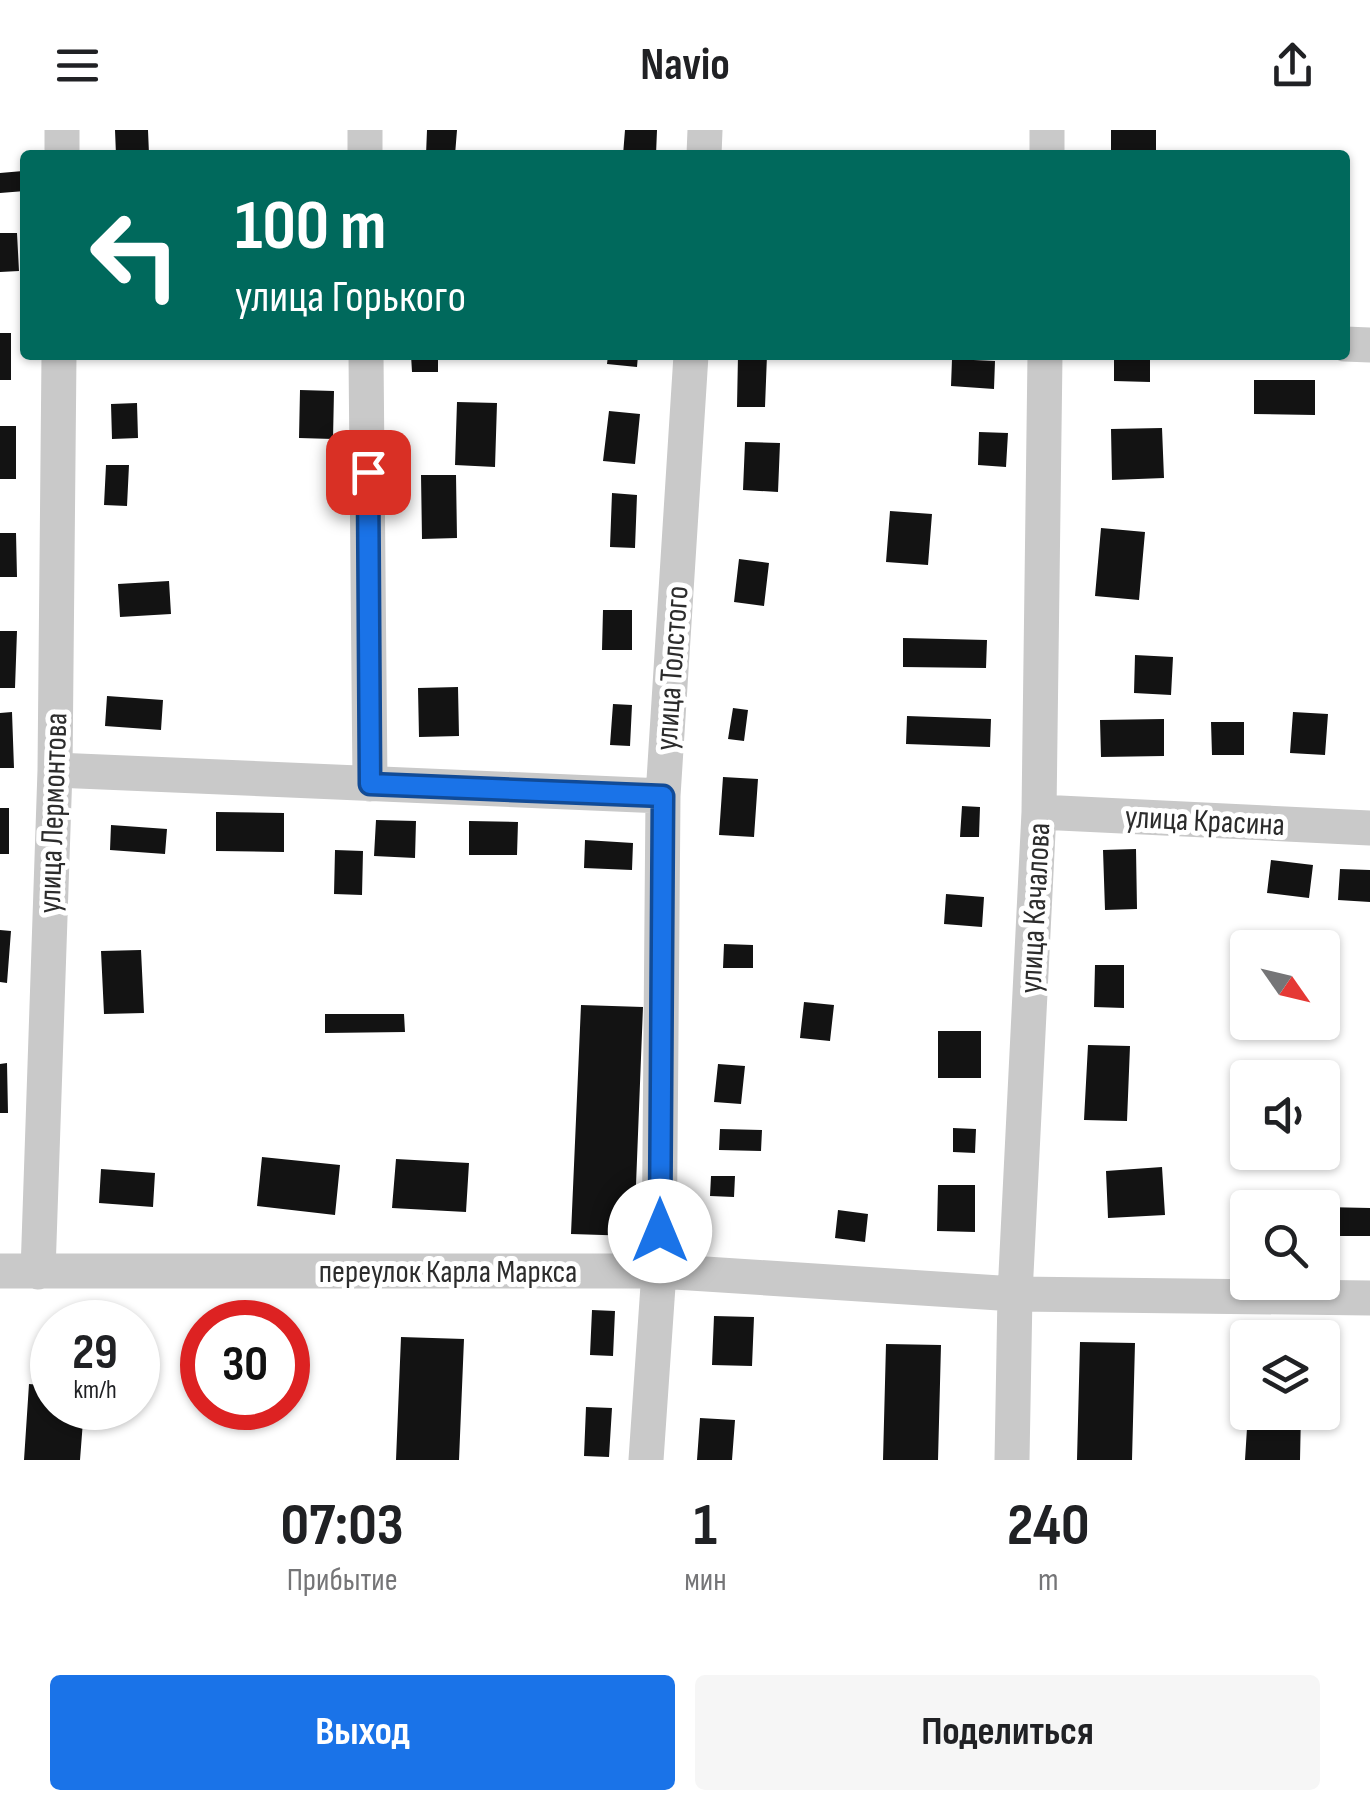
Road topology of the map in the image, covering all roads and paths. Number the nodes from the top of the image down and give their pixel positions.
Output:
1 (60, 360) edge
2 (366, 360) edge
3 (691, 360) edge
4 (1045, 360) edge
5 (55, 770) junction
6 (370, 784) junction
7 (663, 796) junction
8 (1039, 812) junction
9 (1370, 828) edge
10 (659, 1270) junction
11 (0, 1271) edge
12 (38, 1272) junction
13 (1015, 1294) junction
14 (1370, 1298) edge
15 (646, 1460) edge
16 (1012, 1460) edge

1 - 5 street, улица Лермонтова
2 - 6 street
3 - 7 street, улица Толстого
4 - 8 street, улица Качалова
5 - 6 street
5 - 12 street, улица Лермонтова
6 - 7 street
7 - 10 street, улица Толстого
8 - 9 street, улица Красина
8 - 13 street, улица Качалова
10 - 12 street, переулок Карла Маркса
10 - 13 street, переулок Карла Маркса
10 - 15 street, улица Толстого
11 - 12 street, переулок Карла Маркса
13 - 14 street, переулок Карла Маркса
13 - 16 street, улица Качалова

